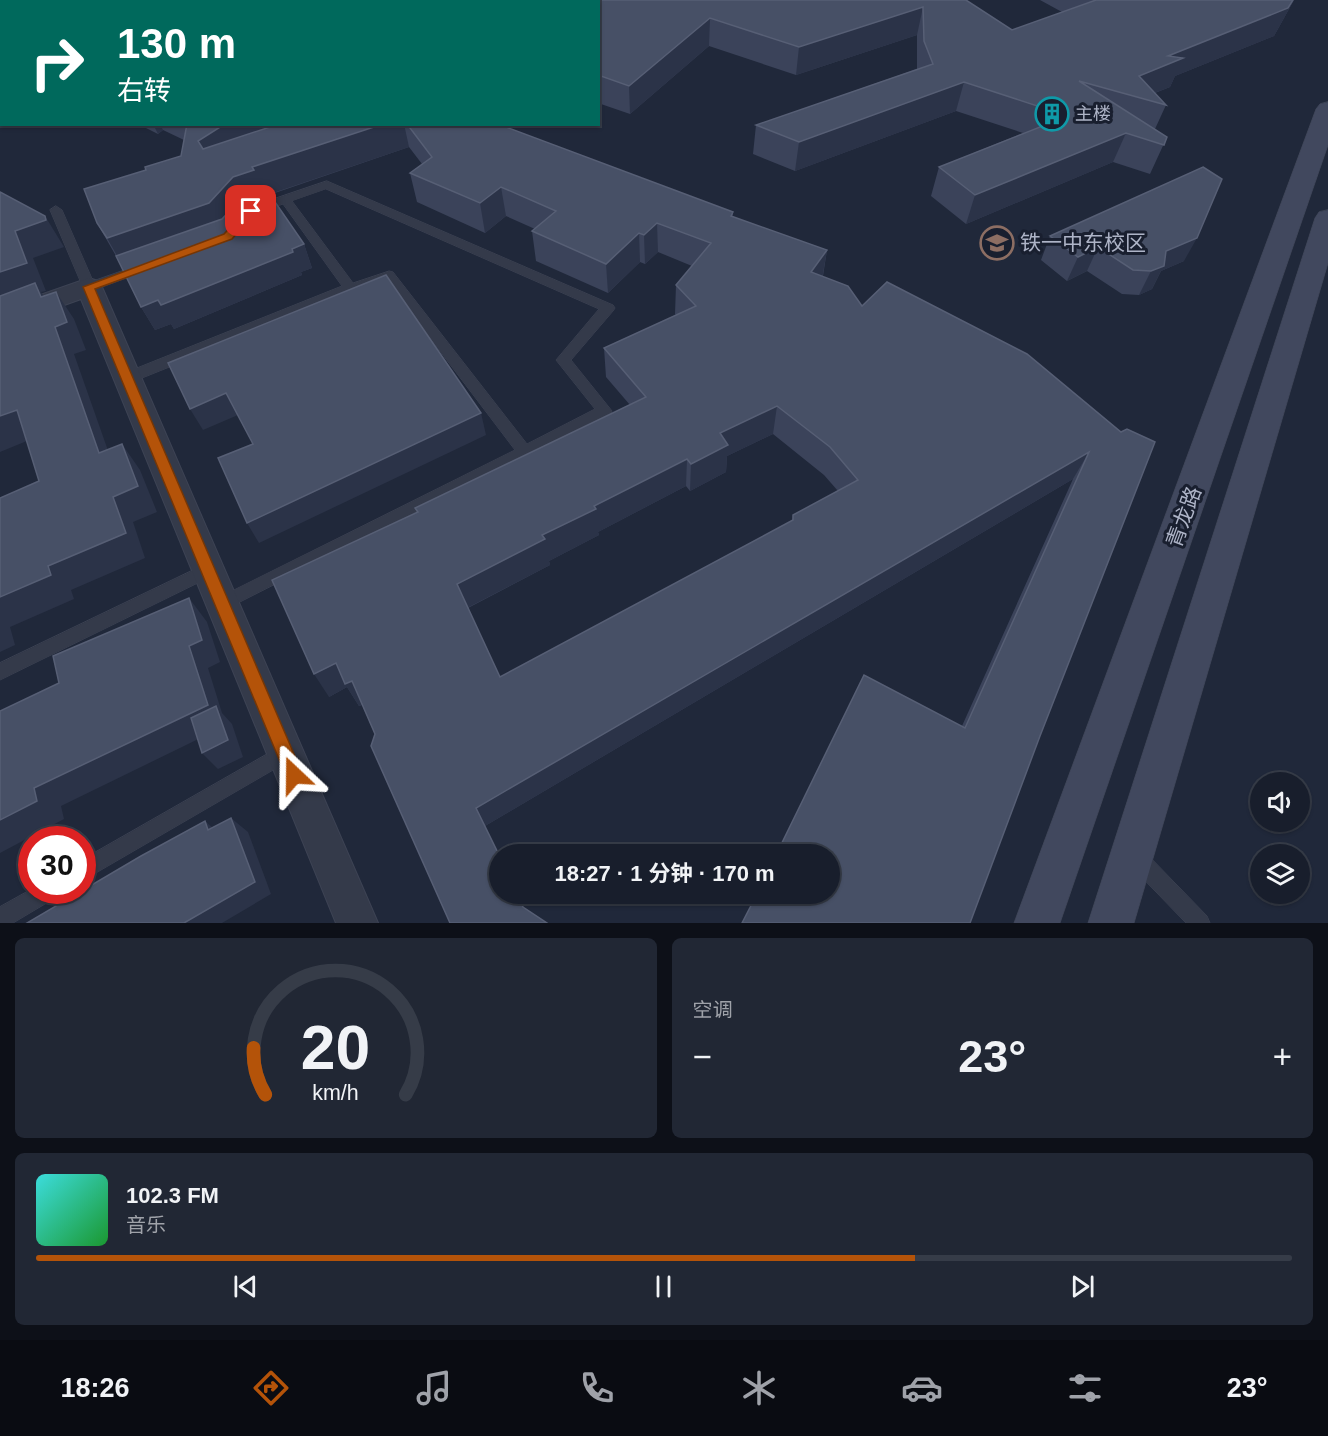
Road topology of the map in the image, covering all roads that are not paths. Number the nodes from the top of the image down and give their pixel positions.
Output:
1 (1328, 109) edge
2 (285, 199) junction
3 (56, 210) dead end
4 (1328, 218) edge
5 (243, 220) edge
6 (153, 264) edge
7 (89, 287) junction
8 (350, 288) junction
9 (0, 319) edge
10 (127, 378) junction
11 (525, 452) junction
12 (208, 570) junction
13 (222, 604) junction
14 (0, 672) edge
15 (285, 753) junction
16 (1133, 854) junction
17 (96, 863) edge
18 (26, 904) edge
19 (0, 919) edge
20 (357, 923) edge
21 (1037, 923) edge
22 (1111, 923) edge
23 (1200, 923) edge

1 - 21 street, 青龙路
2 - 5 lane
2 - 8 lane
2 - 11 lane
3 - 7 lane
4 - 16 street
6 - 7 lane
7 - 9 street
7 - 10 street
8 - 10 lane
8 - 11 lane
10 - 12 street
11 - 13 lane
12 - 13 street
12 - 14 lane
13 - 15 street
15 - 17 lane
15 - 20 street
16 - 22 street
16 - 23 lane
18 - 19 lane

